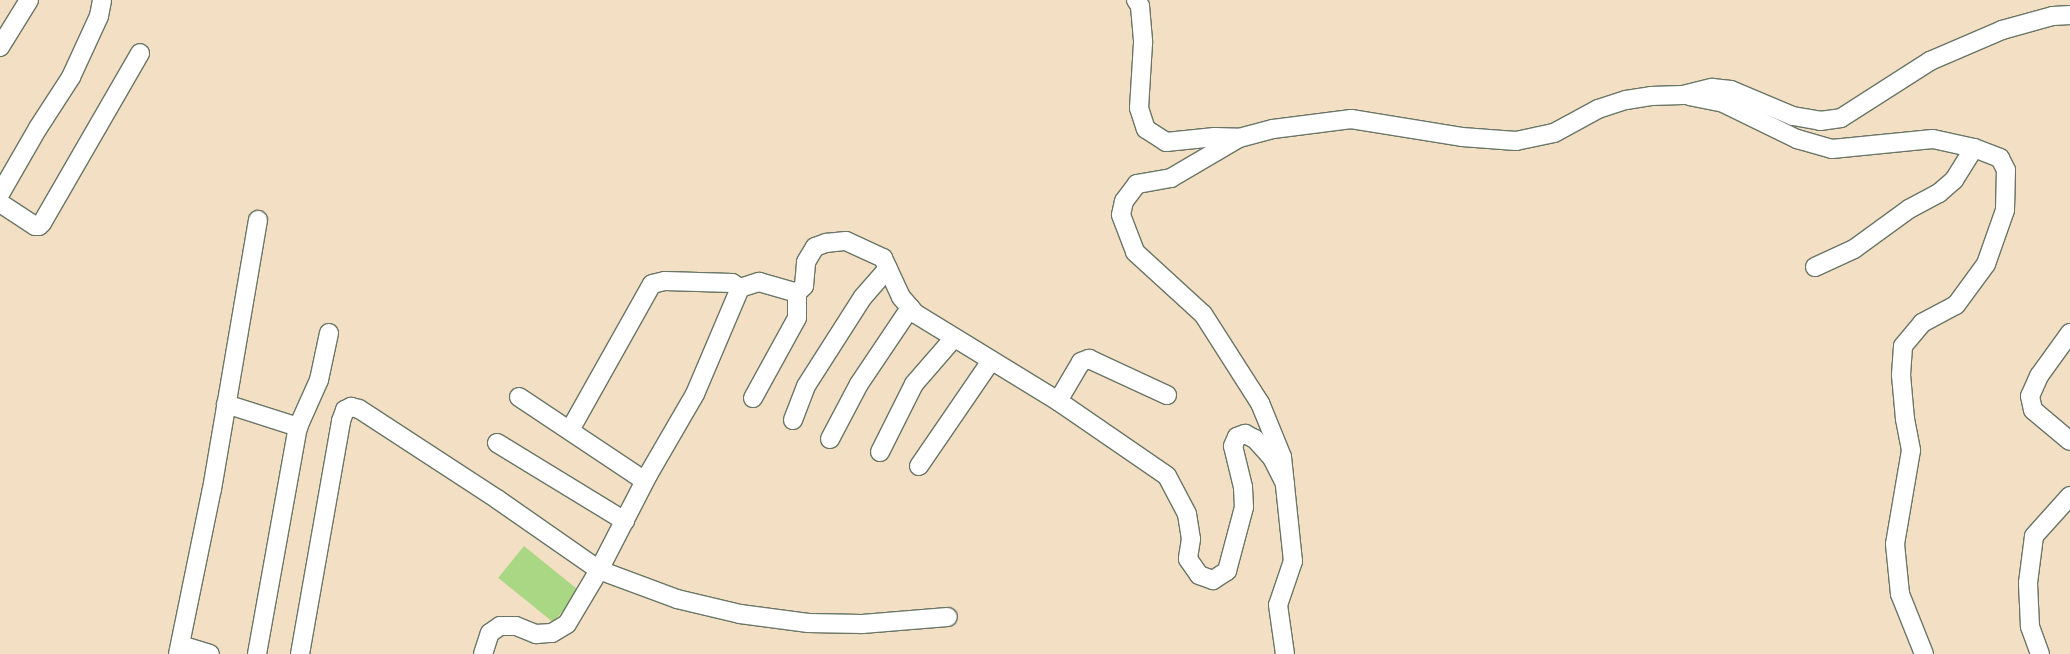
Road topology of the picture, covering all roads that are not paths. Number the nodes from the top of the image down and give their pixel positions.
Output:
1 (29, 0) edge
2 (102, 0) edge
3 (1136, 0) edge
4 (2070, 15) edge
5 (0, 47) edge
6 (140, 53) dead end
7 (1683, 95) junction
8 (1239, 138) junction
9 (1974, 148) junction
10 (0, 194) edge
11 (0, 203) edge
12 (258, 220) dead end
13 (1815, 267) dead end
14 (888, 268) junction
15 (740, 288) junction
16 (797, 293) junction
17 (910, 308) junction
18 (329, 333) dead end
19 (2070, 333) edge
20 (954, 338) junction
21 (991, 361) junction
22 (1167, 395) dead end
23 (519, 397) dead end
24 (753, 398) dead end
25 (1058, 401) junction
26 (226, 404) junction
27 (793, 420) dead end
28 (298, 427) junction
29 (570, 430) junction
30 (830, 439) dead end
31 (2070, 441) edge
32 (497, 443) dead end
33 (880, 452) dead end
34 (919, 466) dead end
35 (645, 481) junction
36 (1285, 484) junction
37 (2070, 496) edge
38 (625, 521) junction
39 (599, 570) junction
40 (948, 617) dead end
41 (180, 649) edge
42 (210, 654) edge
43 (257, 654) edge
44 (300, 654) edge
45 (483, 654) edge
46 (1285, 654) edge
47 (1924, 654) edge
48 (2040, 654) edge

1 - 5 street
2 - 10 street
3 - 8 street
4 - 7 street
6 - 11 street
7 - 8 street
7 - 9 street
8 - 36 street
9 - 13 street
9 - 47 street
12 - 26 street
14 - 16 street
14 - 17 street
14 - 27 street
15 - 16 street
15 - 29 street
15 - 35 street
16 - 24 street
17 - 20 street
17 - 30 street
18 - 28 street
19 - 31 street
20 - 21 street
20 - 33 street
21 - 25 street
21 - 34 street
22 - 25 street
23 - 29 street
25 - 36 street
26 - 28 street
26 - 41 street
28 - 43 street
29 - 35 street
32 - 38 street
35 - 38 street
36 - 46 street
37 - 48 street
38 - 39 street
39 - 40 street
39 - 44 street
39 - 45 street
41 - 42 street

